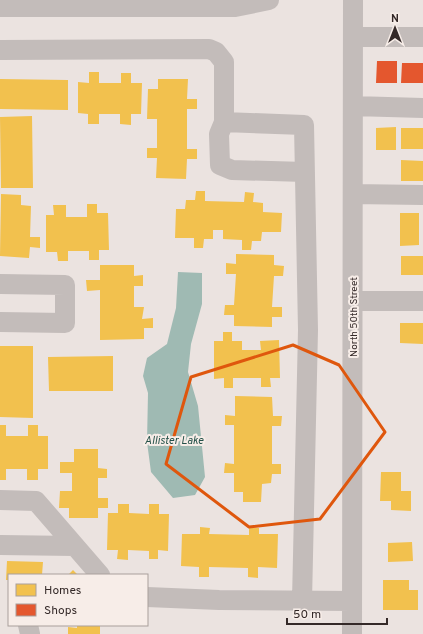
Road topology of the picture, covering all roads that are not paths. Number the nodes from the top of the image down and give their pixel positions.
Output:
1 (269, 0) edge
2 (353, 0) edge
3 (0, 7) edge
4 (353, 37) junction
5 (423, 37) edge
6 (0, 50) edge
7 (353, 106) junction
8 (423, 108) edge
9 (224, 122) junction
10 (305, 172) junction
11 (353, 194) junction
12 (423, 195) edge
13 (0, 284) edge
14 (353, 300) junction
15 (423, 302) edge
16 (0, 322) edge
17 (0, 500) edge
18 (0, 545) edge
19 (75, 546) junction
20 (99, 574) edge
21 (148, 597) edge
22 (302, 601) junction
23 (352, 601) junction
24 (352, 634) edge

1 - 3 street
2 - 4 street, North 50th Street
4 - 5 street
4 - 7 street, North 50th Street
6 - 9 street
7 - 8 street
7 - 11 street, North 50th Street
9 - 10 street
9 - 10 street
10 - 22 street
11 - 12 street
11 - 14 street, North 50th Street
13 - 16 street
14 - 15 street
14 - 23 street, North 50th Street
17 - 19 street
18 - 19 street
19 - 20 street
21 - 22 street
22 - 23 street
23 - 24 street, North 50th Street

